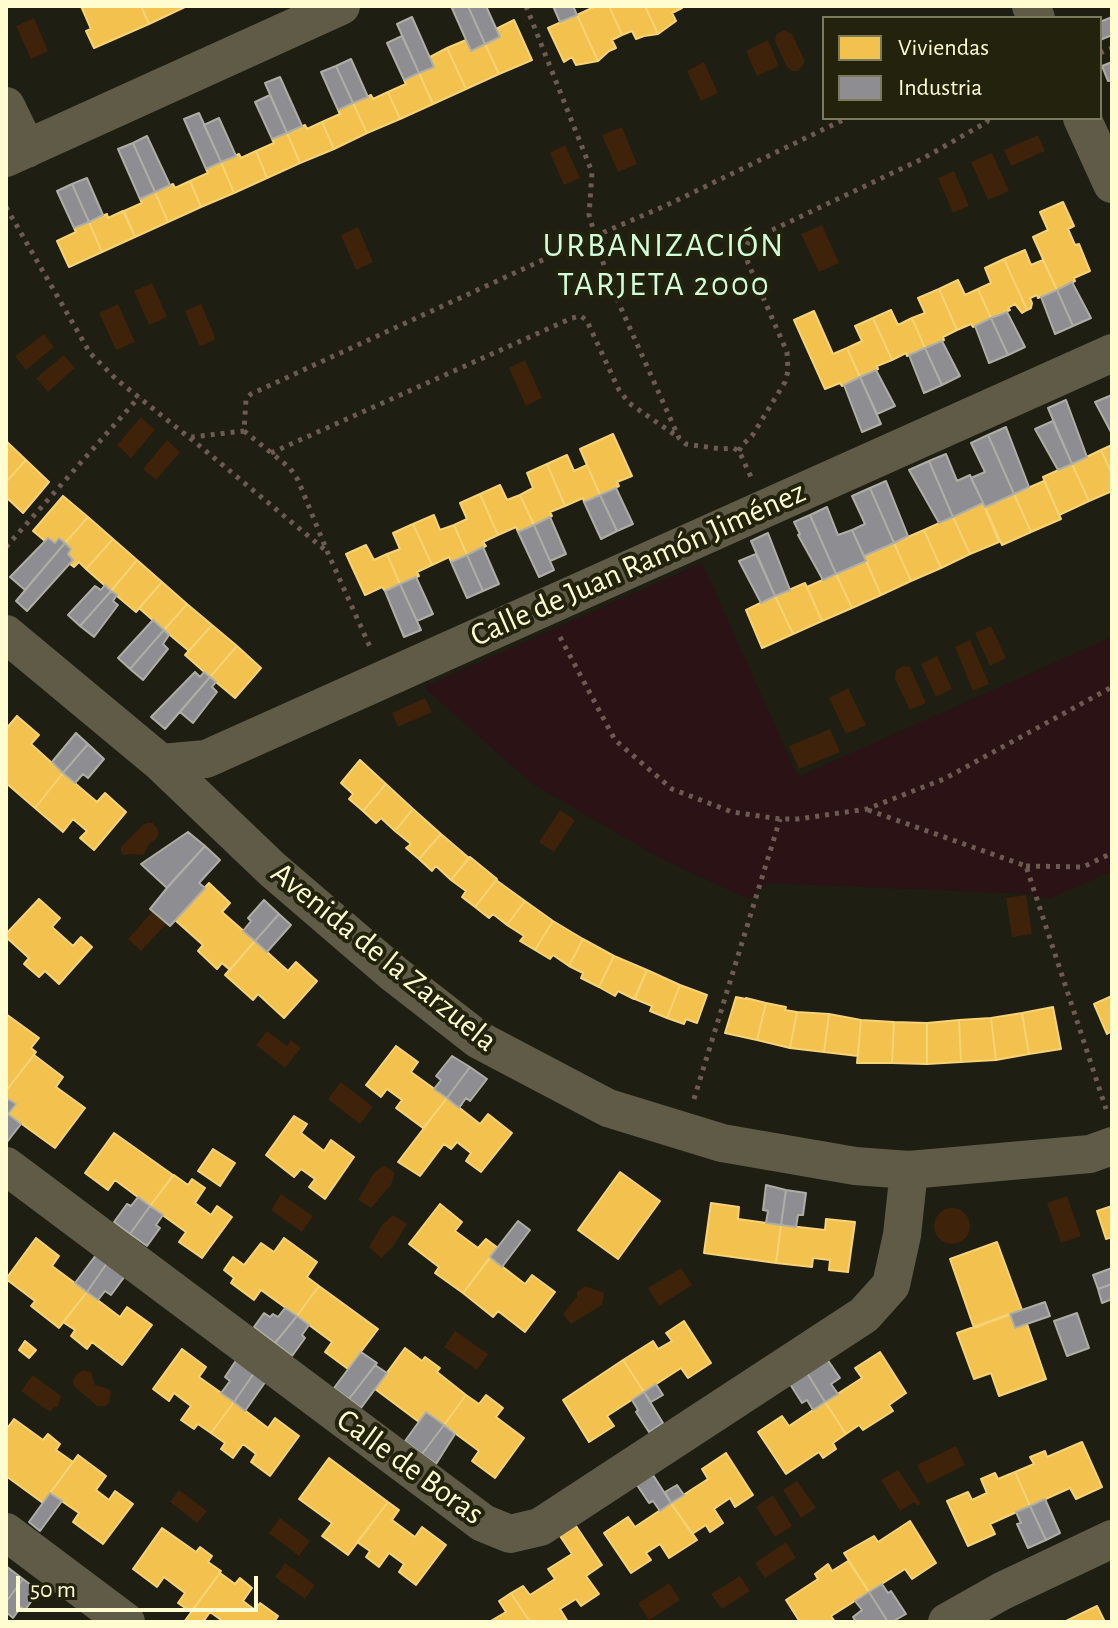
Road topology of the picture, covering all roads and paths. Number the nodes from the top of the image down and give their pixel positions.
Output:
1 (526, 6) edge
2 (326, 9) edge
3 (6, 106) edge
4 (843, 120) edge
5 (988, 120) edge
6 (1083, 120) edge
7 (17, 153) edge
8 (1112, 184) edge
9 (6, 207) edge
10 (595, 236) junction
11 (1112, 353) edge
12 (139, 397) junction
13 (244, 431) junction
14 (186, 435) junction
15 (679, 438) junction
16 (739, 451) junction
17 (271, 453) junction
18 (753, 481) dead end
19 (6, 547) edge
20 (327, 551) junction
21 (556, 628) dead end
22 (6, 634) edge
23 (372, 652) dead end
24 (1112, 687) edge
25 (161, 763) junction
26 (867, 809) junction
27 (780, 819) junction
28 (1112, 853) edge
29 (1026, 866) junction
30 (692, 1108) dead end
31 (1106, 1109) dead end
32 (1112, 1146) edge
33 (6, 1166) edge
34 (909, 1170) junction
35 (6, 1532) edge
36 (1112, 1539) edge
37 (126, 1622) edge
38 (947, 1622) edge

1 - 10 path
2 - 7 street
3 - 7 street
4 - 10 path
5 - 16 path
6 - 8 street
9 - 12 path
10 - 13 path
10 - 15 path
11 - 25 street, Calle de Juan Ramón Jiménez
12 - 14 path
12 - 19 path
13 - 14 path
13 - 17 path
14 - 20 path
15 - 16 path
15 - 17 path
16 - 18 path
17 - 20 path
20 - 23 path
21 - 27 path
22 - 25 street, Avenida de la Zarzuela
24 - 26 path
25 - 34 street, Avenida de la Zarzuela
26 - 27 path
26 - 29 path
27 - 30 path
28 - 29 path
29 - 31 path
32 - 34 street, Avenida de la Zarzuela
33 - 34 street, Calle de Boras
35 - 37 street
36 - 38 street

